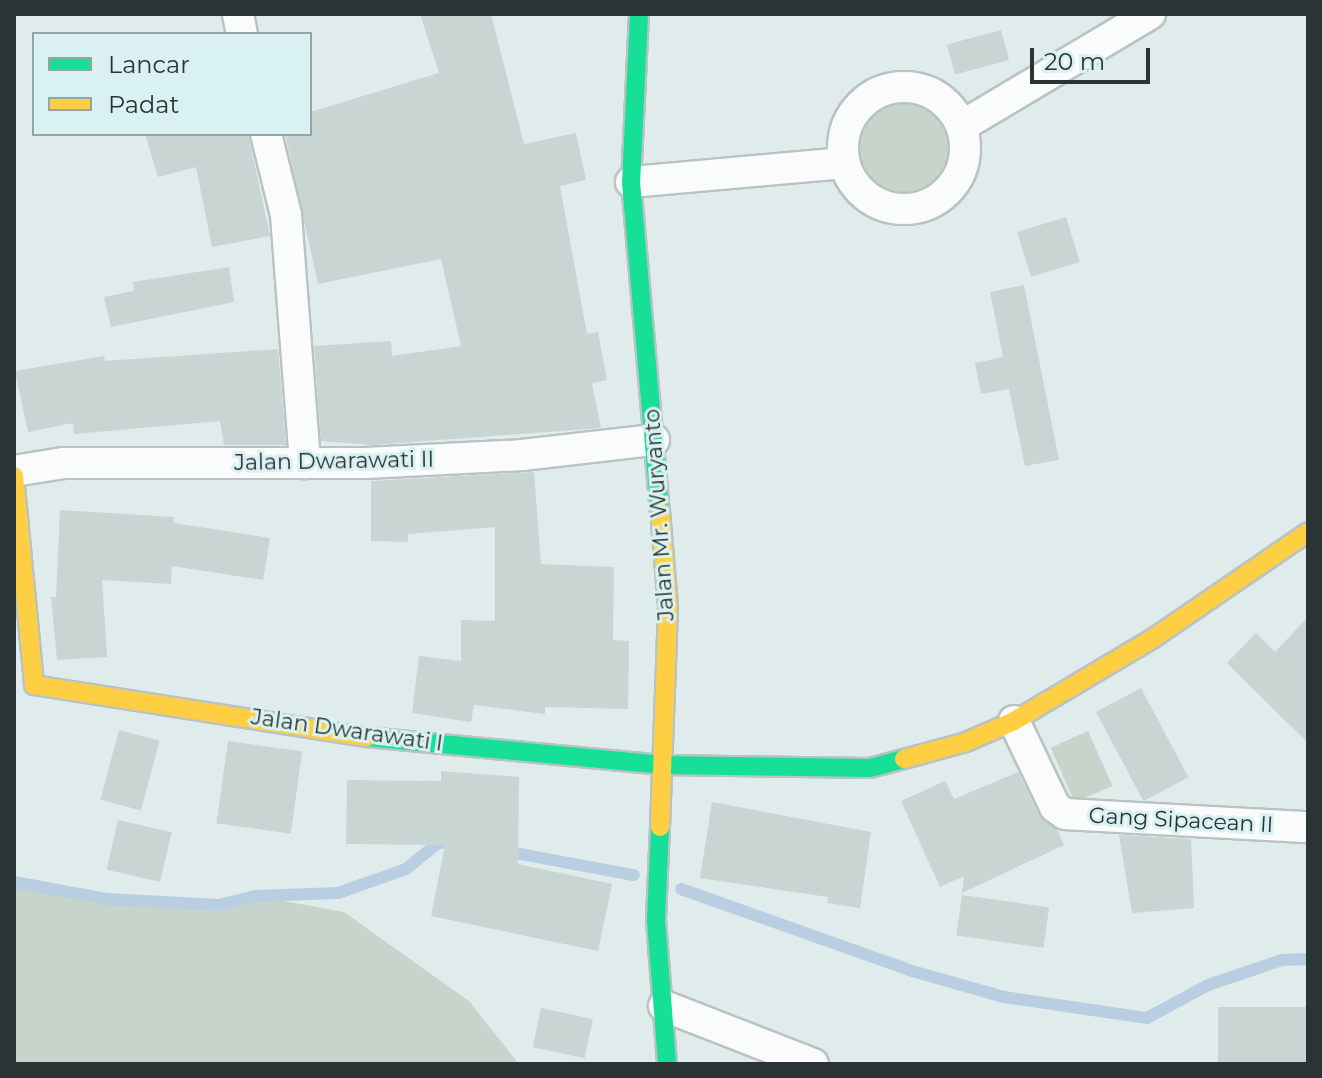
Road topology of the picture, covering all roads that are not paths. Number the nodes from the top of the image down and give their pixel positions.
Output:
1 (639, 14) edge
2 (1150, 14) edge
3 (962, 126) junction
4 (266, 136) edge
5 (843, 163) junction
6 (631, 182) junction
7 (654, 440) junction
8 (305, 463) junction
9 (14, 473) edge
10 (1308, 532) edge
11 (1014, 721) junction
12 (661, 765) junction
13 (1308, 827) edge
14 (664, 1006) junction
15 (667, 1064) edge
16 (813, 1064) edge

1 - 6 street, Jalan Mr. Wuryanto
2 - 3 street
3 - 5 street
3 - 5 street
4 - 8 street
5 - 6 street
6 - 7 street, Jalan Mr. Wuryanto
7 - 8 street, Jalan Dwarawati II
7 - 12 street, Jalan Mr. Wuryanto
8 - 9 street, Jalan Dwarawati II
9 - 12 street, Jalan Dwarawati I
10 - 11 street, Jalan Dwarawati I
11 - 12 street, Jalan Dwarawati I
11 - 13 street, Gang Sipacean II
12 - 14 street, Jalan Mr. Wuryanto
14 - 15 street, Jalan Mr. Wuryanto
14 - 16 street

